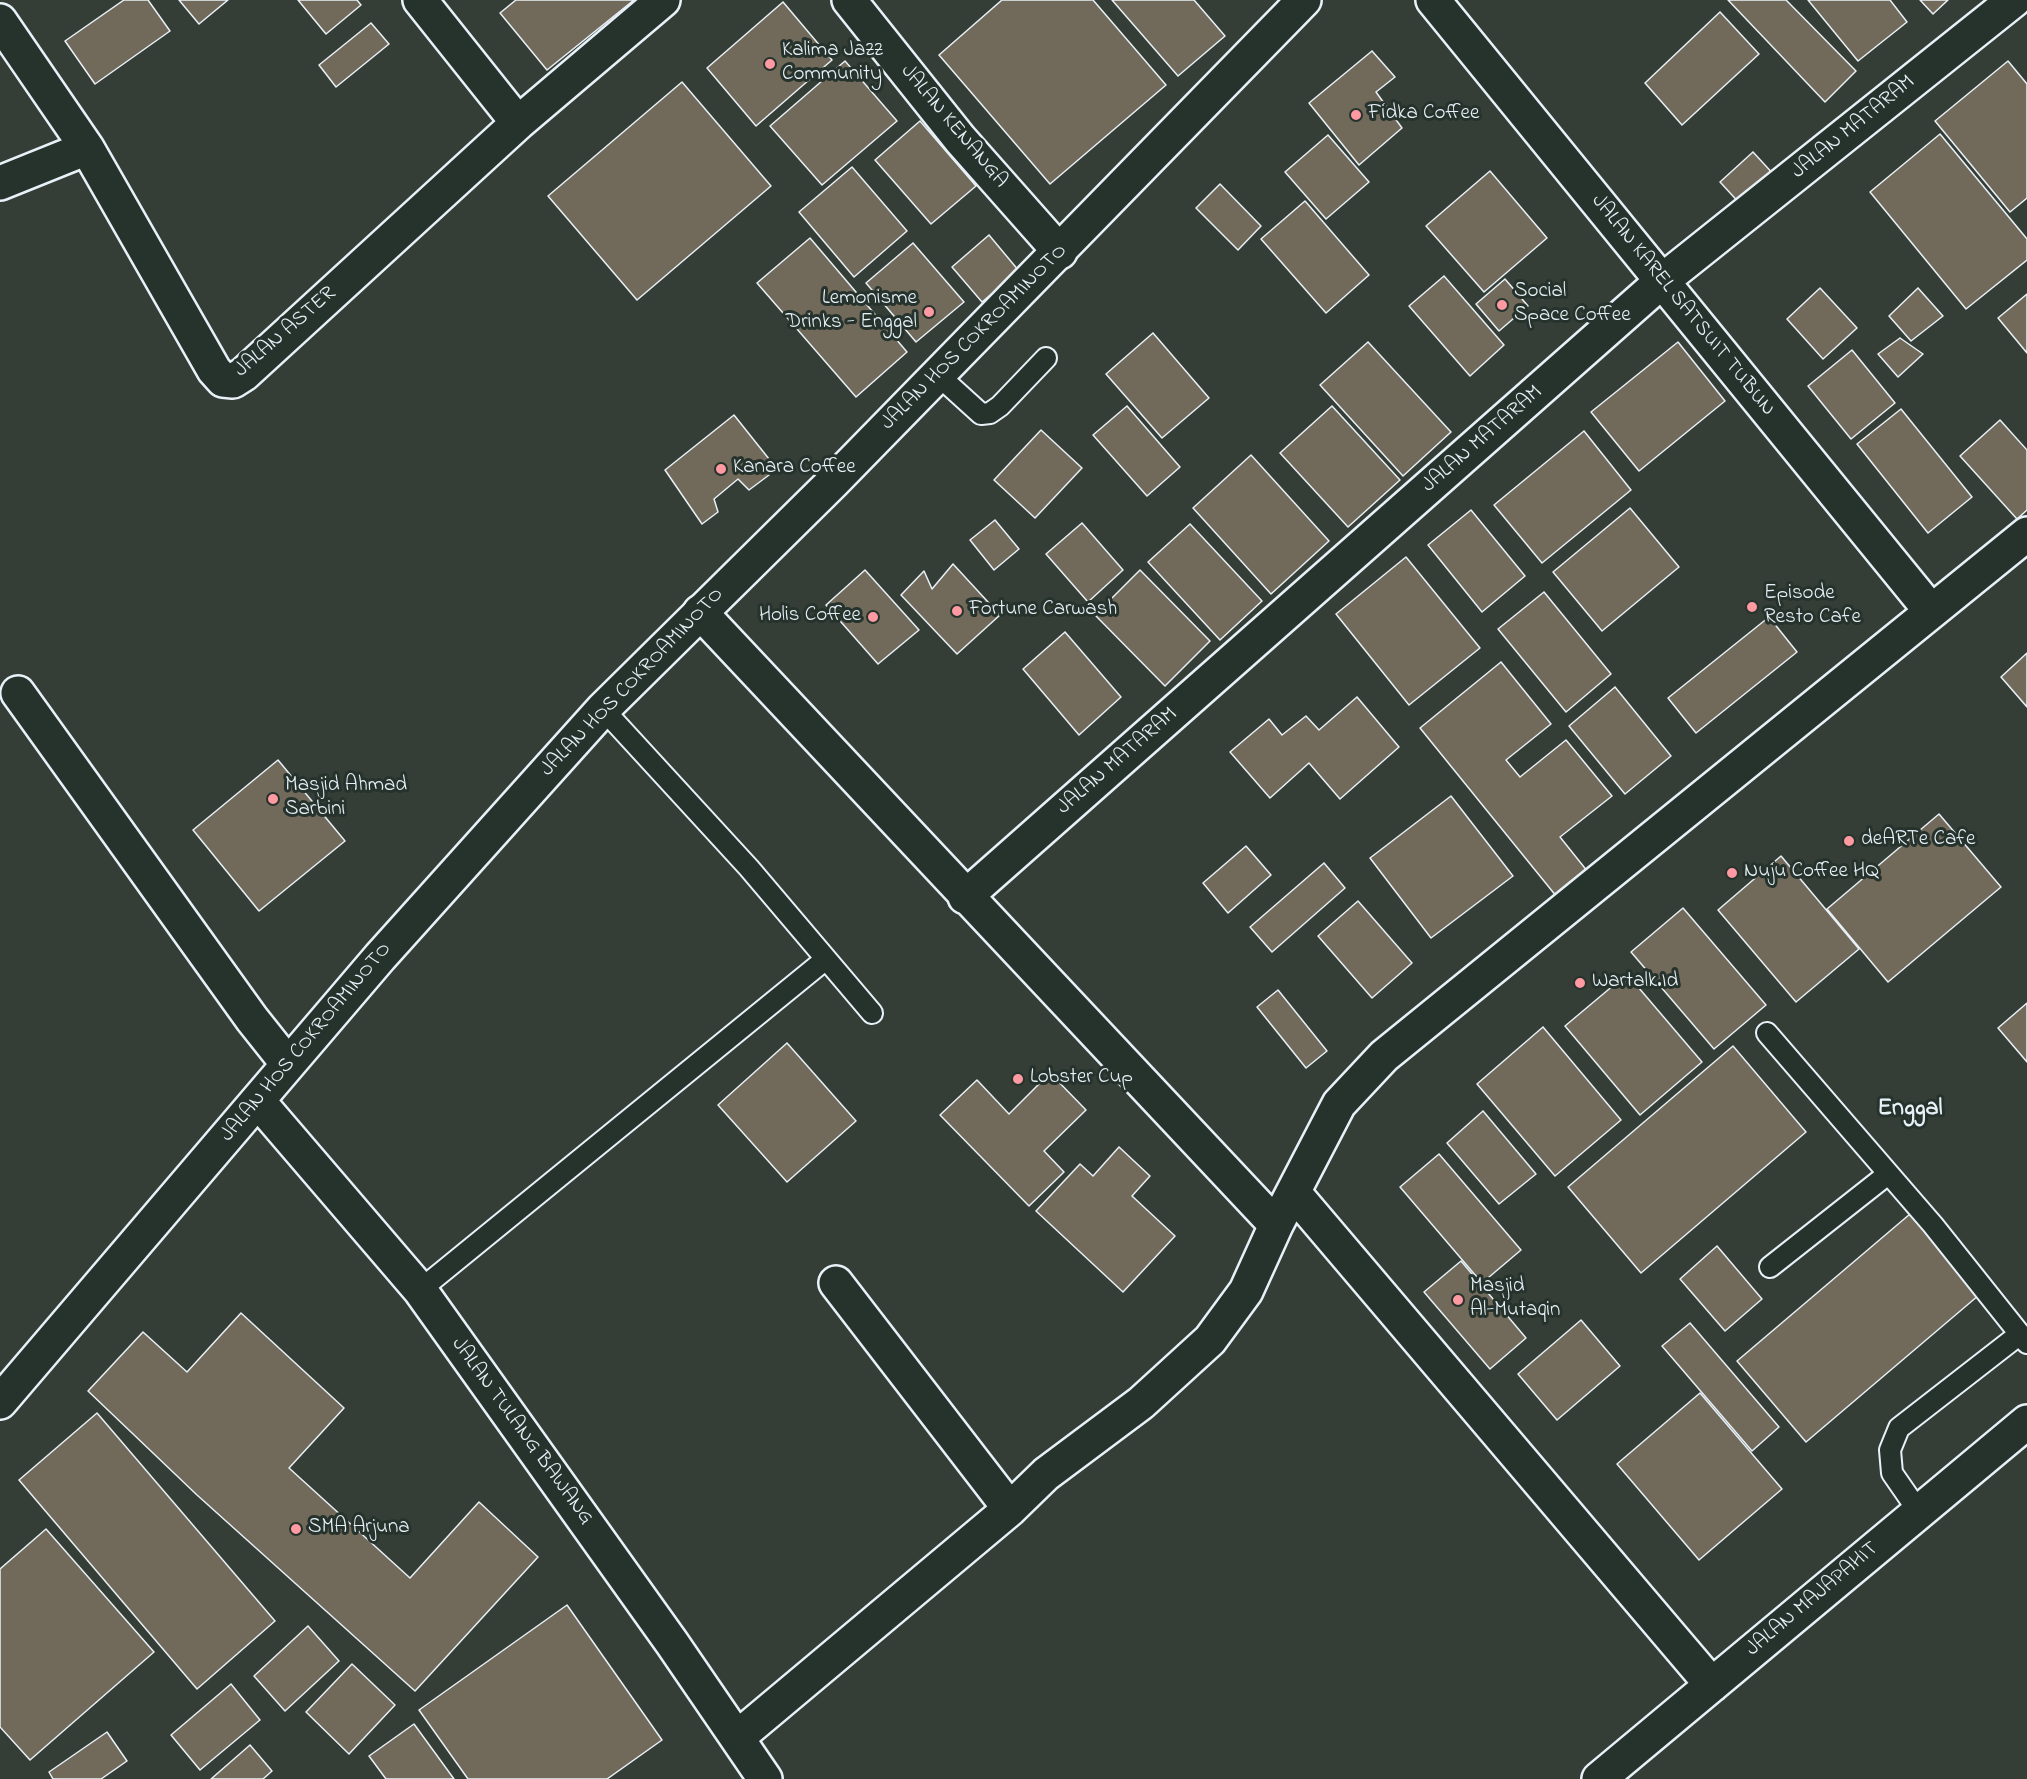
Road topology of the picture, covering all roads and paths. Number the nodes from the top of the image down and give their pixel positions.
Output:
1 (420, 0) edge
2 (663, 0) edge
3 (849, 0) edge
4 (1304, 0) edge
5 (1433, 0) edge
6 (2014, 0) edge
7 (0, 21) edge
8 (518, 123) junction
9 (87, 148) junction
10 (0, 183) edge
11 (1060, 252) junction
12 (1662, 281) junction
13 (1046, 358) dead end
14 (938, 375) junction
15 (2027, 534) edge
16 (1931, 611) junction
17 (700, 612) junction
18 (18, 693) dead end
19 (603, 709) junction
20 (965, 897) junction
21 (826, 959) junction
22 (872, 1013) dead end
23 (1767, 1033) dead end
24 (287, 1063) junction
25 (258, 1101) junction
26 (1888, 1174) junction
27 (1294, 1193) junction
28 (1276, 1225) junction
29 (1770, 1268) dead end
30 (836, 1284) dead end
31 (420, 1290) junction
32 (2023, 1338) edge
33 (0, 1401) edge
34 (2027, 1422) edge
35 (1010, 1509) junction
36 (1918, 1512) junction
37 (1712, 1685) junction
38 (738, 1737) junction
39 (765, 1779) edge
40 (1599, 1779) edge

1 - 8 street
2 - 8 street, JALAN ASTER
3 - 11 street, JALAN KENANGA
4 - 11 street, JALAN HOS COKROAMINOTO
5 - 12 street, JALAN KAREL SATSUIT TUBUN
6 - 12 street, JALAN MATARAM
7 - 9 street, JALAN ASTER
8 - 9 street, JALAN ASTER
9 - 10 street
11 - 14 street, JALAN HOS COKROAMINOTO
12 - 16 street, JALAN KAREL SATSUIT TUBUN
12 - 20 street, JALAN MATARAM
13 - 14 lane
14 - 17 street, JALAN HOS COKROAMINOTO
15 - 16 street
16 - 27 street
17 - 19 street, JALAN HOS COKROAMINOTO
17 - 20 street
18 - 24 street
19 - 21 lane
19 - 24 street, JALAN HOS COKROAMINOTO
20 - 28 street
21 - 22 lane
21 - 31 lane
23 - 26 lane
24 - 25 street, JALAN HOS COKROAMINOTO
25 - 31 street, JALAN TULANG BAWANG
25 - 33 street, JALAN HOS COKROAMINOTO
26 - 29 lane
26 - 32 lane
27 - 28 street
27 - 37 street
28 - 35 street
30 - 35 street
31 - 38 street, JALAN TULANG BAWANG
32 - 36 lane
34 - 36 street, JALAN MAJAPAHIT
35 - 38 street
36 - 37 street, JALAN MAJAPAHIT
37 - 40 street, JALAN MAJAPAHIT
38 - 39 street, JALAN TULANG BAWANG

